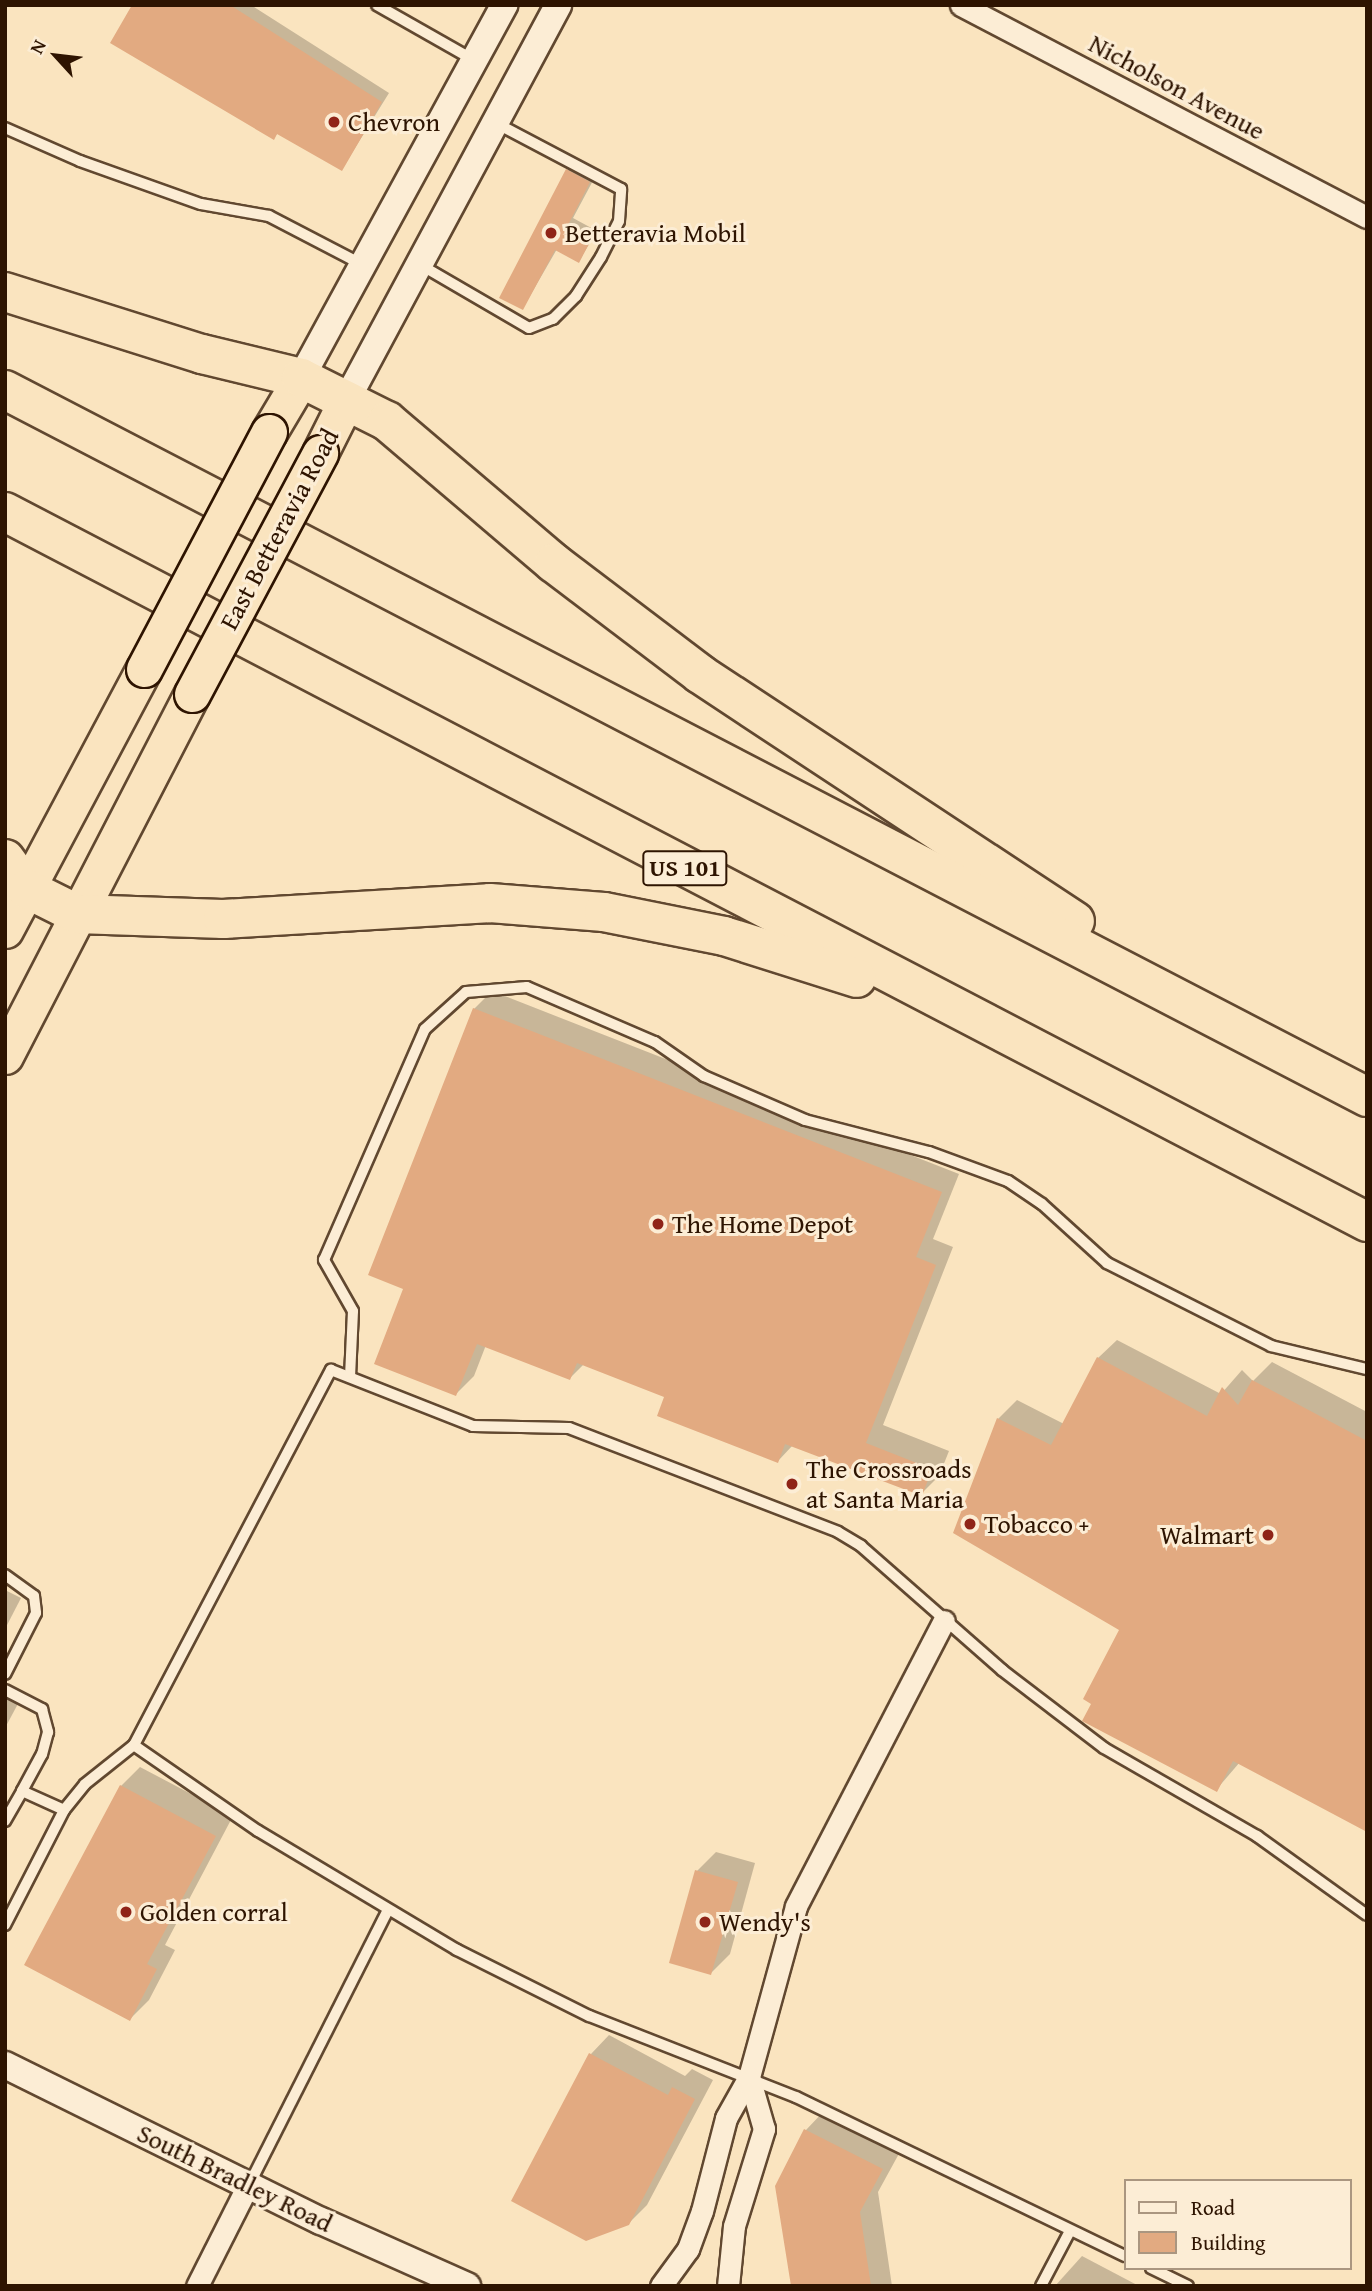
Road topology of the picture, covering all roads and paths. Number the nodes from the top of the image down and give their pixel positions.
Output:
1 (377, 5) edge
2 (504, 5) edge
3 (558, 5) edge
4 (961, 5) edge
5 (474, 60) junction
6 (495, 123) junction
7 (5, 128) edge
8 (1367, 218) edge
9 (419, 264) junction
10 (363, 265) junction
11 (5, 292) edge
12 (301, 378) junction
13 (5, 390) edge
14 (347, 399) junction
15 (5, 512) edge
16 (16, 874) edge
17 (77, 914) junction
18 (5, 930) edge
19 (1234, 1027) junction
20 (5, 1055) edge
21 (1081, 1075) junction
22 (1367, 1097) edge
23 (1367, 1222) edge
24 (1367, 1369) edge
25 (350, 1377) junction
26 (5, 1575) edge
27 (944, 1621) junction
28 (5, 1674) edge
29 (5, 1690) edge
30 (134, 1745) junction
31 (22, 1791) junction
32 (64, 1810) junction
33 (5, 1821) edge
34 (388, 1910) junction
35 (1367, 1915) edge
36 (5, 1925) edge
37 (5, 2065) edge
38 (749, 2077) junction
39 (248, 2186) junction
40 (1070, 2231) junction
41 (1124, 2256) edge
42 (1156, 2270) edge
43 (197, 2286) edge
44 (467, 2286) edge
45 (662, 2286) edge
46 (728, 2286) edge
47 (1041, 2286) edge
48 (1188, 2286) edge

1 - 5 lane
2 - 5 street, East Betteravia Road
3 - 6 street, East Betteravia Road
4 - 8 street, Nicholson Avenue
5 - 10 street, East Betteravia Road
6 - 9 street, East Betteravia Road
6 - 9 lane
7 - 10 lane
9 - 14 street, East Betteravia Road
10 - 12 street, East Betteravia Road
11 - 12 highway
12 - 14 highway
12 - 16 highway, East Betteravia Road, bridge
13 - 19 highway
14 - 17 highway, East Betteravia Road, bridge
14 - 19 highway
15 - 21 highway, US 101
16 - 17 highway
16 - 18 highway, East Betteravia Road
17 - 20 highway, East Betteravia Road
17 - 21 highway
19 - 22 highway
21 - 23 highway, US 101
24 - 25 lane
25 - 27 lane
25 - 30 lane
26 - 28 lane
27 - 35 lane
27 - 38 street
29 - 31 lane
30 - 32 lane
30 - 34 lane
31 - 32 lane
31 - 33 lane
32 - 36 lane
34 - 38 lane
34 - 39 lane
37 - 39 street, South Bradley Road
38 - 40 lane
38 - 45 street
38 - 46 street
39 - 43 street
39 - 44 street, South Bradley Road
40 - 41 lane
40 - 47 lane
42 - 48 lane

